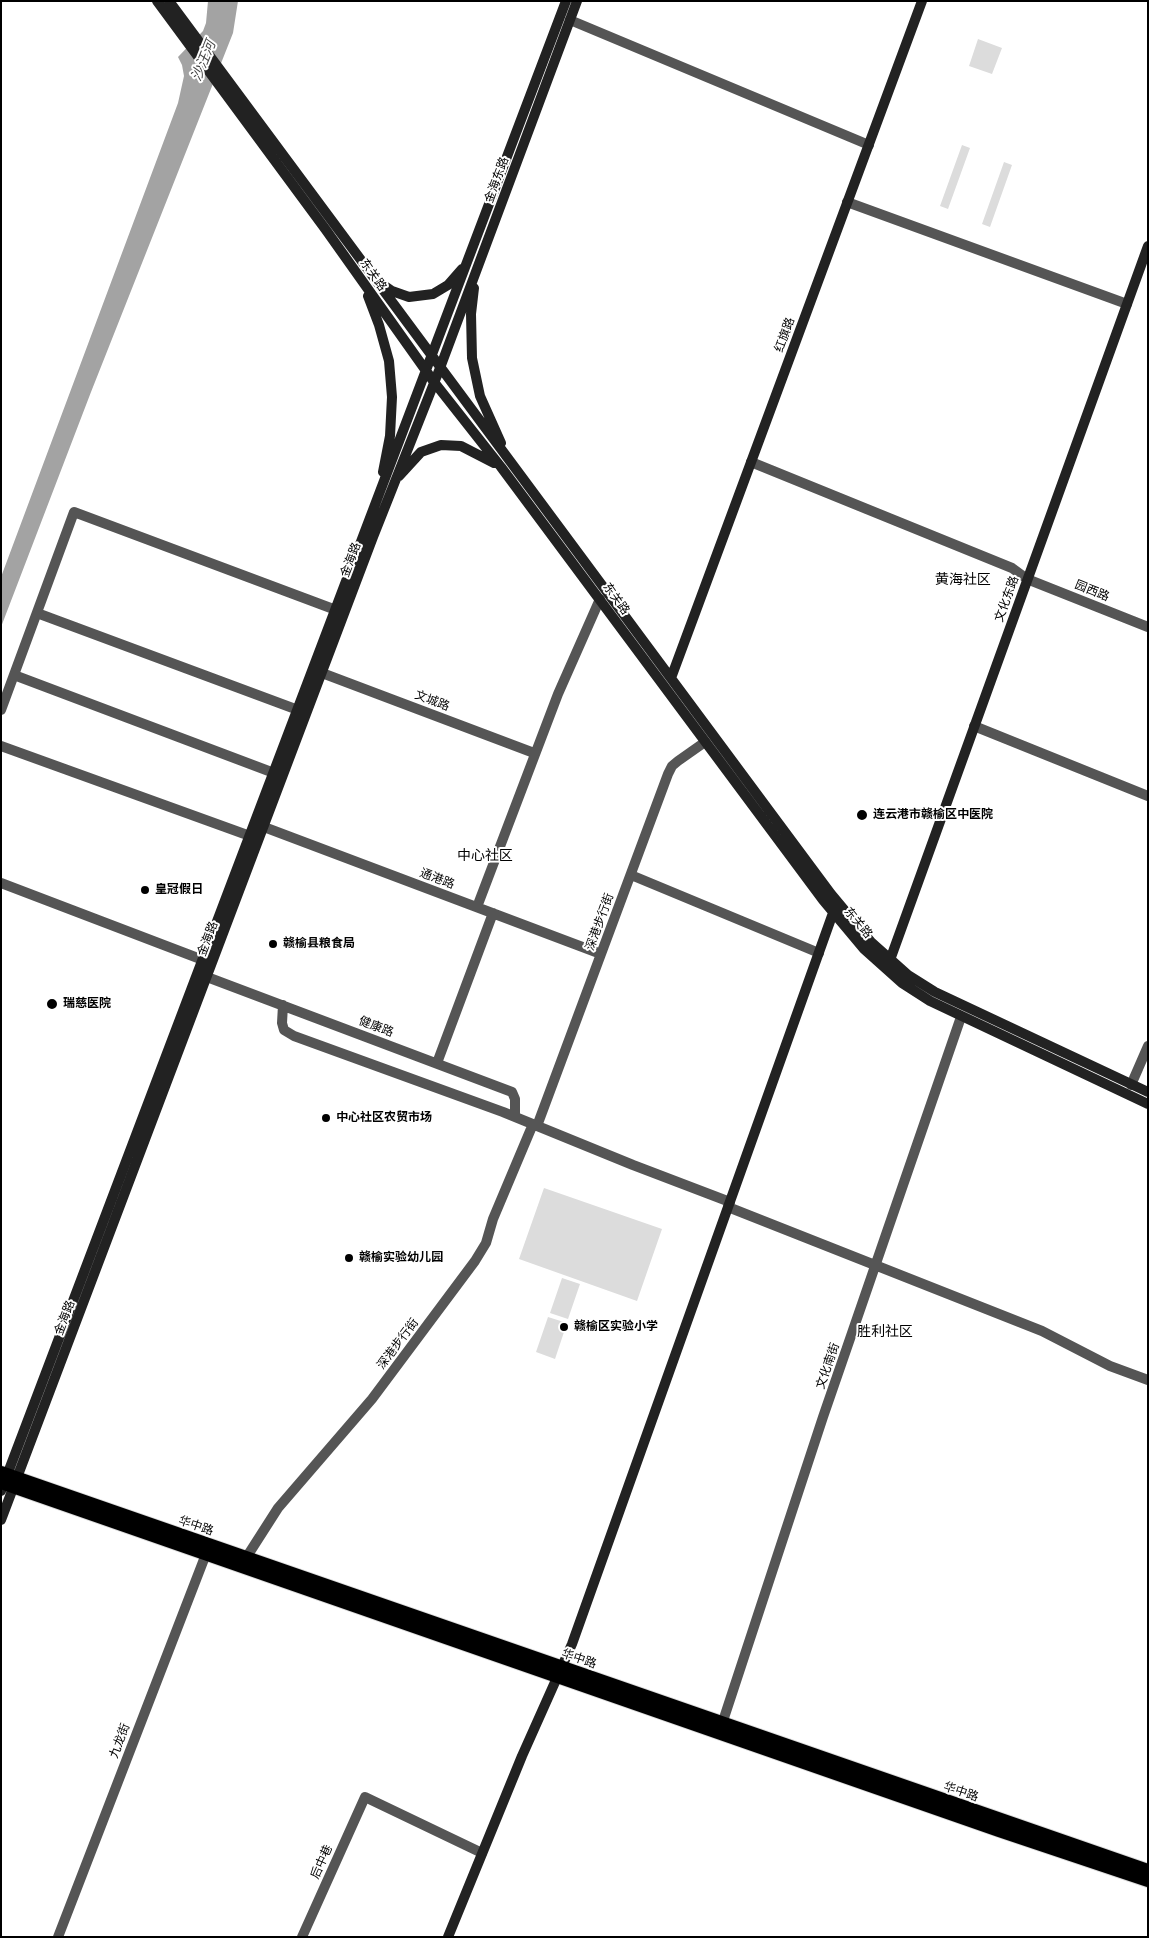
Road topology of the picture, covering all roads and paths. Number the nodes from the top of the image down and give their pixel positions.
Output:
1 (157, 1) edge
2 (169, 1) edge
3 (566, 1) edge
4 (577, 1) edge
5 (922, 1) edge
6 (570, 20) junction
7 (868, 145) junction
8 (847, 202) junction
9 (1148, 246) edge
10 (467, 262) junction
11 (476, 271) junction
12 (362, 281) junction
13 (376, 281) junction
14 (1127, 304) junction
15 (432, 357) junction
16 (440, 368) junction
17 (426, 372) junction
18 (434, 382) junction
19 (751, 462) junction
20 (506, 464) junction
21 (395, 480) junction
22 (378, 497) junction
23 (1028, 579) junction
24 (600, 599) junction
25 (336, 610) junction
26 (37, 613) junction
27 (1148, 627) edge
28 (322, 673) junction
29 (14, 675) junction
30 (671, 678) junction
31 (1, 710) edge
32 (298, 710) junction
33 (974, 726) junction
34 (705, 742) junction
35 (1, 746) edge
36 (534, 753) junction
37 (274, 773) junction
38 (1148, 796) edge
39 (264, 827) junction
40 (250, 836) junction
41 (631, 874) junction
42 (1, 883) edge
43 (477, 907) junction
44 (493, 913) junction
45 (833, 913) junction
46 (819, 953) junction
47 (601, 954) junction
48 (202, 960) junction
49 (890, 960) junction
50 (207, 977) junction
51 (283, 1005) junction
52 (961, 1017) junction
53 (1148, 1046) edge
54 (436, 1063) junction
55 (1131, 1085) junction
56 (1148, 1092) edge
57 (1148, 1104) edge
58 (515, 1117) junction
59 (535, 1125) junction
60 (729, 1204) junction
61 (876, 1264) junction
62 (1148, 1380) edge
63 (7, 1481) edge
64 (1, 1520) edge
65 (206, 1554) junction
66 (246, 1558) junction
67 (559, 1672) junction
68 (722, 1724) junction
69 (482, 1853) junction
70 (1148, 1870) edge
71 (1148, 1881) edge
72 (58, 1937) edge
73 (302, 1937) edge
74 (448, 1937) edge

1 - 12 main road, 东关路
2 - 13 main road, 东关路
3 - 10 main road, 金海东路
4 - 6 main road, 金海东路
5 - 7 main road, 红旗路
6 - 7 street
6 - 11 main road, 金海东路
7 - 8 main road, 红旗路
8 - 14 street
8 - 19 main road, 红旗路
9 - 14 main road, 文化东路
10 - 13 main road
10 - 15 main road, 金海东路
11 - 16 main road, 金海东路
11 - 20 main road
12 - 17 main road, 东关路
12 - 22 main road
13 - 15 main road, 东关路
14 - 23 main road, 文化东路
15 - 16 main road, 东关路
15 - 17 main road, 金海路
16 - 18 main road, 金海路
16 - 20 main road, 东关路
17 - 18 main road, 东关路
17 - 22 main road, 金海路
18 - 20 main road, 东关路
18 - 21 main road, 金海路
19 - 23 street, 园西路
19 - 30 main road, 红旗路
20 - 21 main road
20 - 24 main road, 东关路
20 - 30 main road, 东关路
21 - 28 main road, 金海路
22 - 25 main road, 金海路
23 - 27 street, 园西路
23 - 33 main road, 文化东路
24 - 34 main road, 东关路
24 - 36 street
25 - 26 street
25 - 32 main road, 金海路
26 - 29 street
26 - 32 street
28 - 36 street, 文城路
28 - 39 main road, 金海路
29 - 31 street
29 - 37 street
30 - 49 main road, 东关路
32 - 37 main road, 金海路
33 - 38 street
33 - 49 main road, 文化东路
34 - 41 street, 深港步行街
34 - 45 main road, 东关路
35 - 40 street
36 - 43 street
37 - 40 main road, 金海路
39 - 43 street, 通港路
39 - 50 main road, 金海路
40 - 48 main road, 金海路
41 - 46 street
41 - 47 street, 深港步行街
42 - 48 street
43 - 44 street, 通港路
44 - 47 street, 通港路
44 - 54 street
45 - 46 main road
45 - 52 main road, 东关路
46 - 60 main road
47 - 59 street, 深港步行街
48 - 63 main road, 金海路
49 - 55 main road, 东关路
50 - 51 street, 健康路
50 - 63 main road, 金海路
51 - 54 street, 健康路
51 - 58 street
52 - 57 main road, 东关路
52 - 61 street, 文化南街
53 - 55 street
54 - 58 street, 健康路
55 - 56 main road, 东关路
58 - 59 street
59 - 60 street
59 - 66 street, 深港步行街
60 - 61 street
60 - 67 main road
61 - 62 street
61 - 68 street, 文化南街
63 - 64 main road, 金海路
63 - 65 main road, 华中路
63 - 66 main road, 华中路
65 - 67 main road, 华中路
65 - 72 street, 九龙街
66 - 67 main road, 华中路
67 - 68 main road, 华中路
67 - 69 main road
67 - 71 main road, 华中路
68 - 70 main road, 华中路
69 - 73 street, 后中巷
69 - 74 main road

